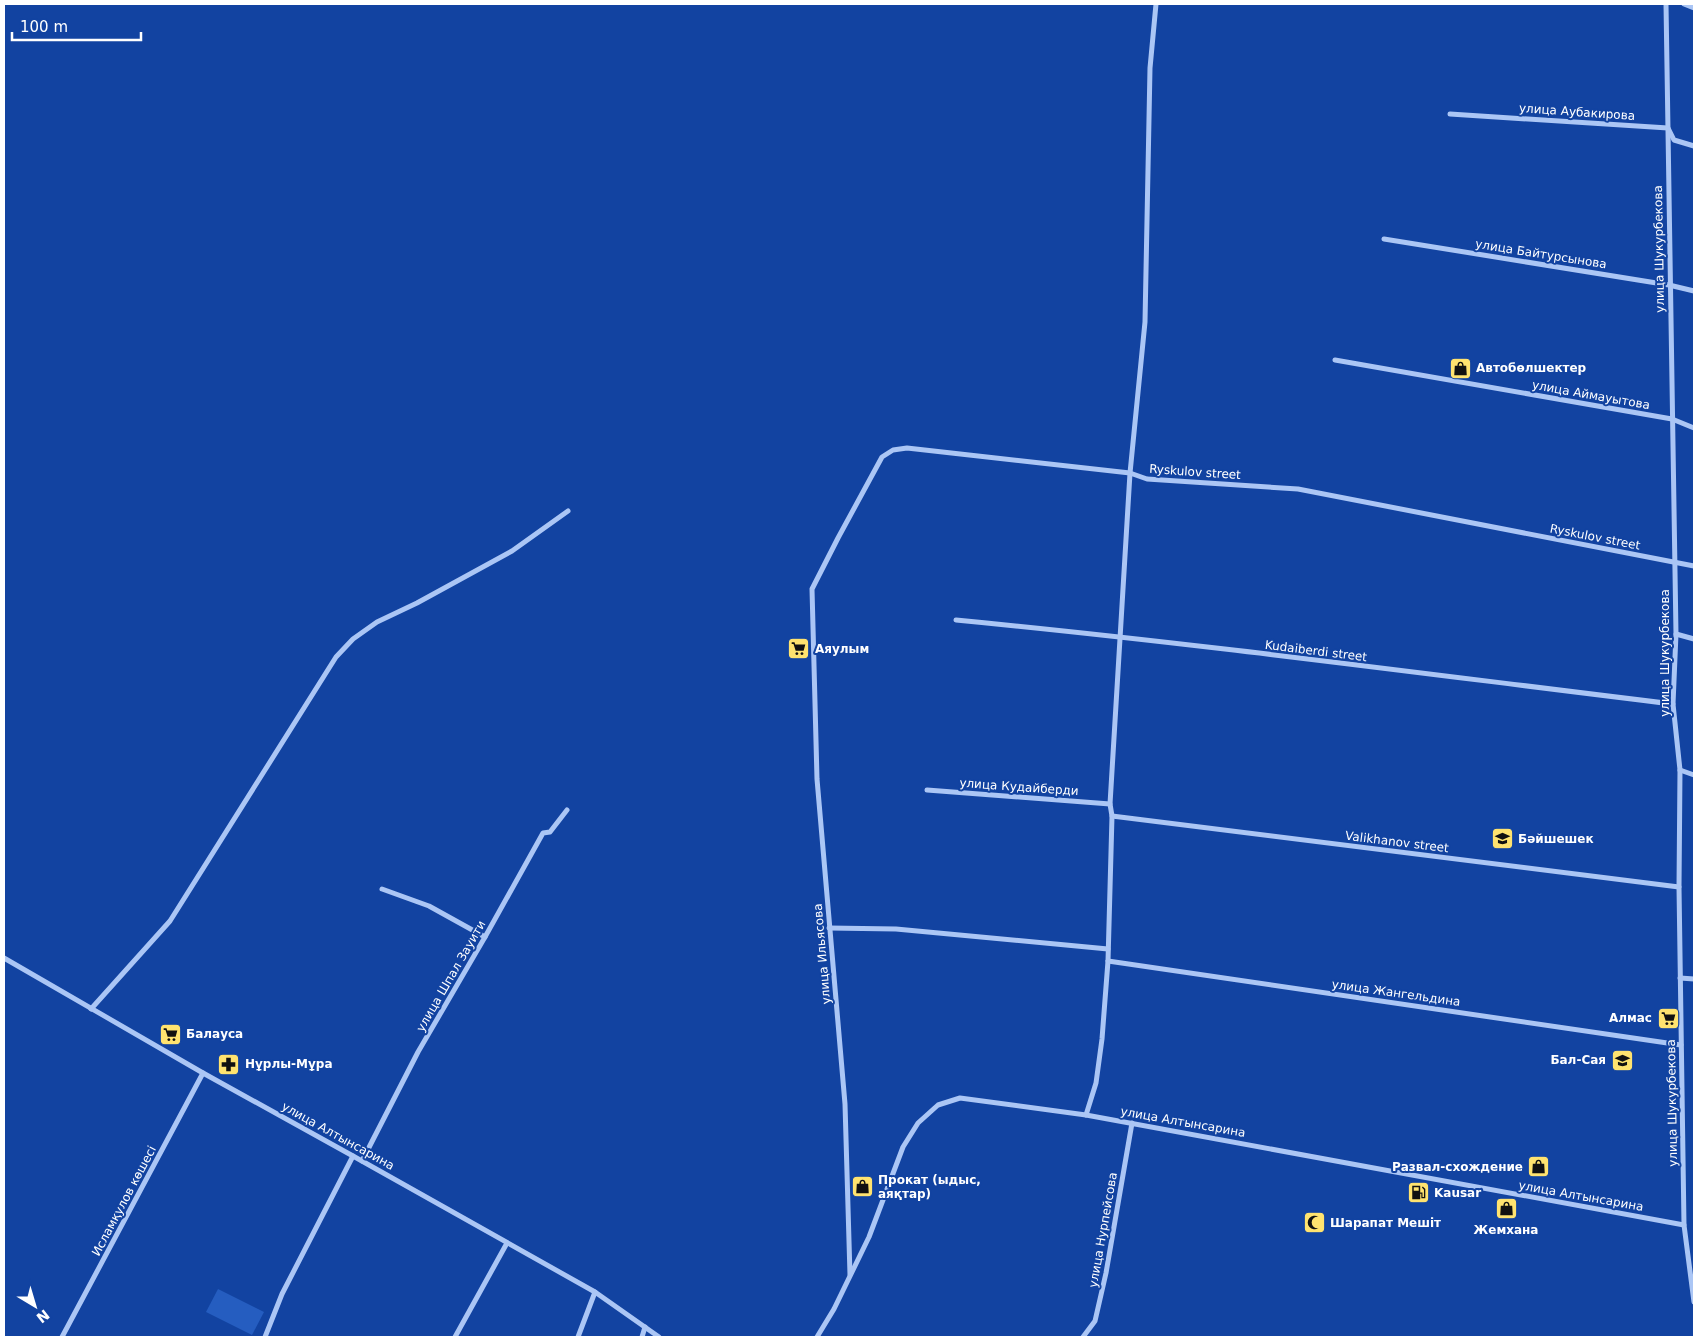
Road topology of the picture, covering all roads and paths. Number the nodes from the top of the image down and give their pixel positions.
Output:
1 (1156, 4) edge
2 (1666, 4) edge
3 (1684, 4) edge
4 (1694, 8) edge
5 (1450, 114) dead end
6 (1668, 128) junction
7 (1694, 146) edge
8 (1384, 238) dead end
9 (1669, 285) junction
10 (1694, 291) edge
11 (1335, 360) dead end
12 (1672, 419) junction
13 (1694, 428) edge
14 (1130, 473) junction
15 (568, 510) dead end
16 (1674, 562) junction
17 (1694, 566) edge
18 (956, 620) dead end
19 (812, 630) joint
20 (1676, 634) junction
21 (1120, 636) junction
22 (1694, 639) edge
23 (1673, 704) junction
24 (1680, 770) junction
25 (1694, 775) edge
26 (927, 790) dead end
27 (1110, 804) junction
28 (567, 810) dead end
29 (1112, 816) junction
30 (1679, 887) junction
31 (382, 889) dead end
32 (829, 928) junction
33 (485, 937) junction
34 (1108, 949) junction
35 (4, 958) edge
36 (1108, 961) junction
37 (1680, 978) junction
38 (1694, 979) edge
39 (91, 1009) junction
40 (1681, 1045) junction
41 (203, 1073) junction
42 (1086, 1115) junction
43 (1132, 1123) junction
44 (354, 1156) junction
45 (362, 1161) junction
46 (1684, 1225) junction
47 (507, 1243) junction
48 (850, 1275) junction
49 (595, 1292) junction
50 (1694, 1302) edge
51 (645, 1327) junction
52 (62, 1337) edge
53 (265, 1337) edge
54 (455, 1337) edge
55 (578, 1337) edge
56 (642, 1337) edge
57 (659, 1337) edge
58 (817, 1337) edge
59 (1083, 1337) edge

1 - 14 street
2 - 6 street, улица Шукурбекова
3 - 4 street
5 - 6 street, улица Аубакирова
6 - 7 street
6 - 9 street, улица Шукурбекова
8 - 9 street, улица Байтурсынова
9 - 10 street, улица Байтурсынова
9 - 12 street, улица Шукурбекова
11 - 12 street, улица Аймауытова
12 - 13 street, улица Аймауытова
12 - 16 street, улица Шукурбекова
14 - 16 street, Ryskulov street
14 - 19 street, Ryskulov street
14 - 21 street
15 - 39 street
16 - 17 street, Ryskulov street
16 - 20 street, улица Шукурбекова
18 - 21 street, Kudaiberdi street
19 - 32 street, улица Ильясова
20 - 22 street
20 - 23 street, улица Шукурбекова
21 - 23 street, Kudaiberdi street
21 - 27 street
23 - 24 street, улица Шукурбекова
24 - 25 street
24 - 30 street, улица Шукурбекова
26 - 27 street, улица Кудайберди
27 - 29 street
28 - 33 street, улица Шпал Зауити
29 - 30 street, Valikhanov street
29 - 34 street
30 - 37 street, улица Шукурбекова
31 - 33 street
32 - 34 street
32 - 48 street, улица Ильясова
33 - 45 street, улица Шпал Зауити
34 - 36 street
35 - 39 street, улица Алтынсарина
36 - 40 street, улица Жангельдина
36 - 42 street
37 - 38 street
37 - 40 street, улица Шукурбекова
39 - 41 street, улица Алтынсарина
40 - 46 street, улица Шукурбекова
41 - 44 street, улица Алтынсарина
41 - 52 street, Исламқулов көшесі
42 - 43 street, улица Алтынсарина
42 - 48 street, улица Алтынсарина
43 - 46 street, улица Алтынсарина
43 - 59 street, улица Нурпейсова
44 - 45 street, улица Алтынсарина
44 - 53 street
45 - 47 street, улица Алтынсарина
46 - 50 street, улица Шукурбекова
47 - 49 street, улица Алтынсарина
47 - 54 street
48 - 58 street, улица Алтынсарина
49 - 51 street, улица Алтынсарина
49 - 55 street
51 - 56 street
51 - 57 street, улица Алтынсарина

